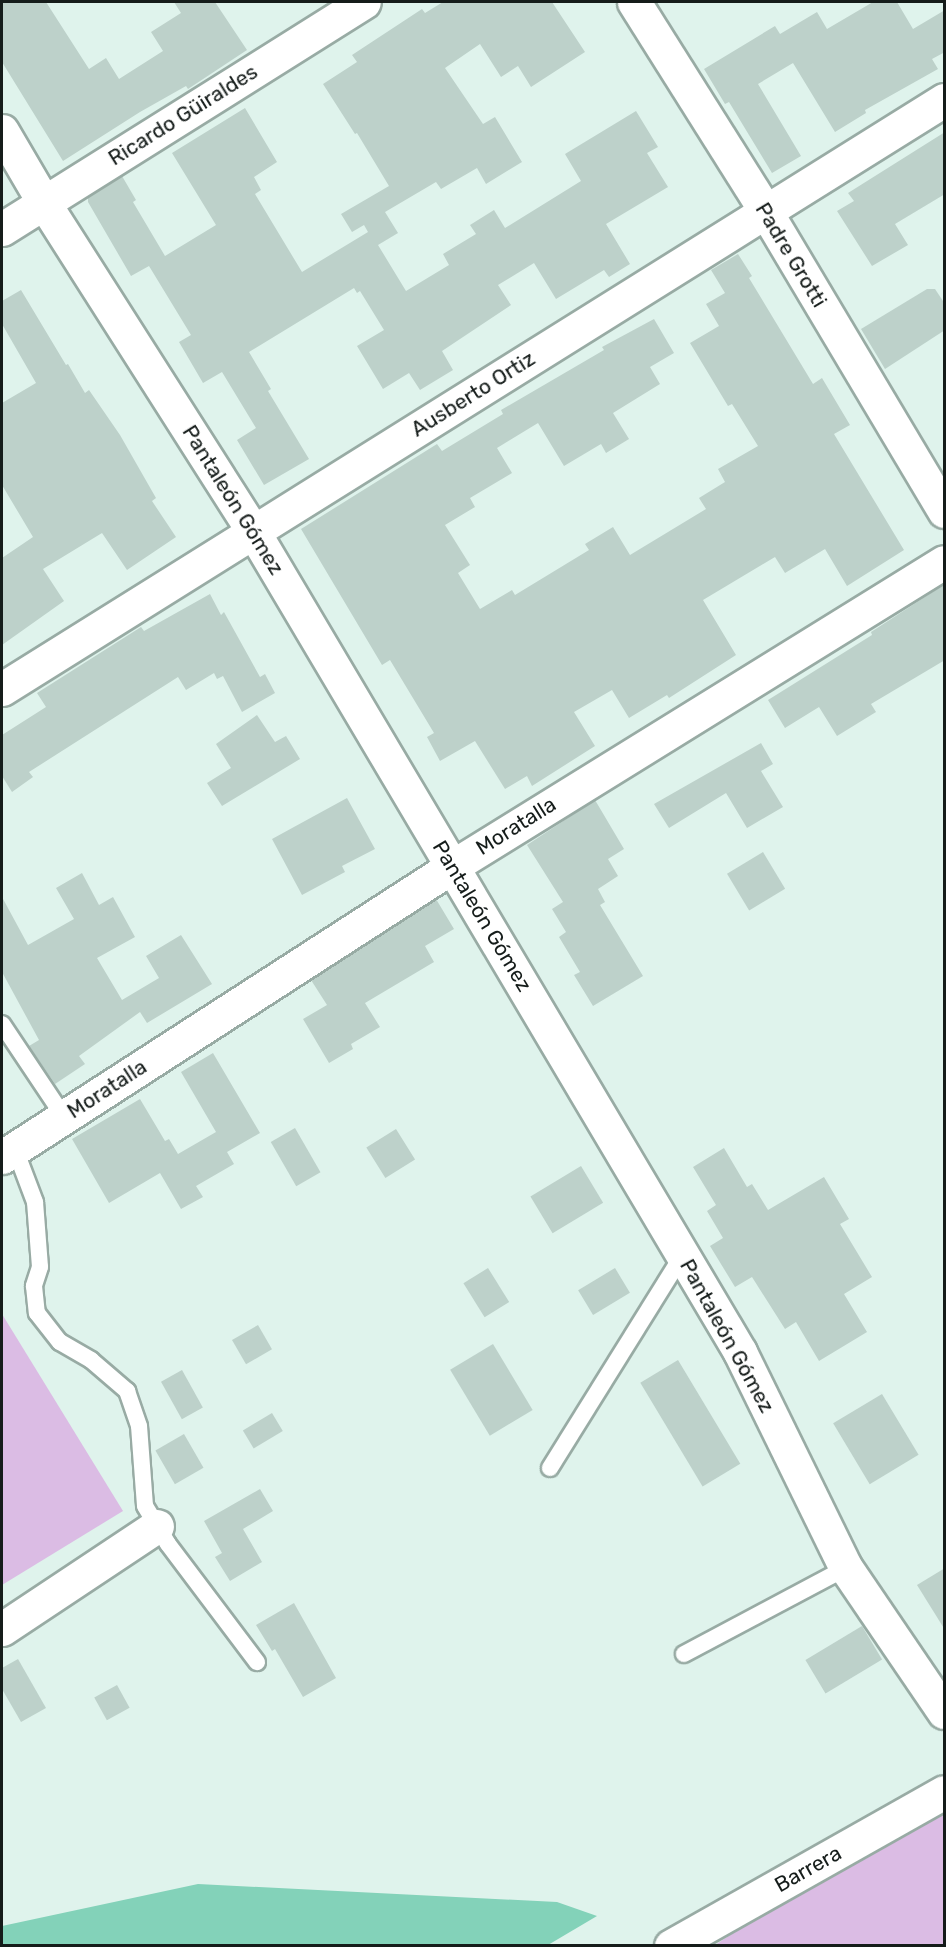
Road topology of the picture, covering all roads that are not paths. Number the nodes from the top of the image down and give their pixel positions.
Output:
1 (364, 2) edge
2 (634, 2) edge
3 (945, 100) edge
4 (2, 131) edge
5 (44, 203) junction
6 (766, 212) junction
7 (2, 229) edge
8 (945, 511) edge
9 (254, 531) junction
10 (945, 562) edge
11 (2, 688) edge
12 (453, 866) junction
13 (2, 1024) edge
14 (64, 1117) junction
15 (8, 1153) edge
16 (682, 1256) junction
17 (550, 1468) dead end
18 (157, 1526) junction
19 (846, 1568) junction
20 (2, 1629) edge
21 (684, 1654) dead end
22 (257, 1662) dead end
23 (945, 1712) edge
24 (945, 1792) edge
25 (671, 1946) edge

1 - 5 street, Ricardo Güiraldes
2 - 6 street, Padre Grotti
3 - 6 street, Ausberto Ortiz
4 - 5 street, Pantaleón Gómez
5 - 7 street, Ricardo Güiraldes
5 - 9 street, Pantaleón Gómez
6 - 8 street, Padre Grotti
6 - 9 street, Ausberto Ortiz
9 - 11 street, Ausberto Ortiz
9 - 12 street, Pantaleón Gómez
10 - 12 street, Moratalla
12 - 14 street, Moratalla
12 - 16 street, Pantaleón Gómez
13 - 14 lane
14 - 15 street, Moratalla
15 - 18 lane
16 - 17 lane
16 - 19 street, Pantaleón Gómez
18 - 20 street
18 - 22 lane
19 - 21 lane
19 - 23 street, Pantaleón Gómez
24 - 25 street, Barrera

